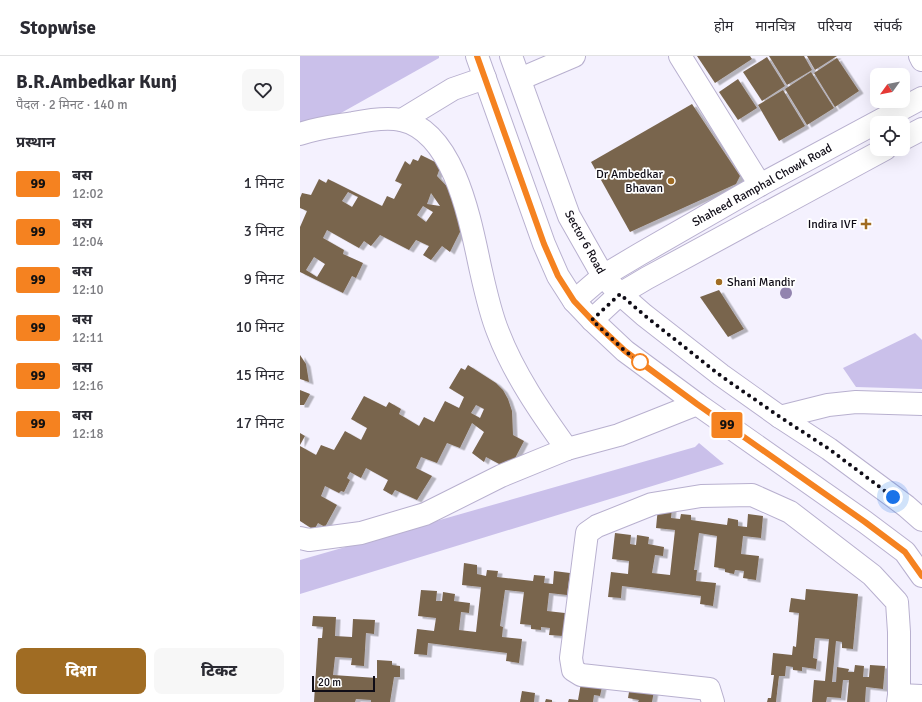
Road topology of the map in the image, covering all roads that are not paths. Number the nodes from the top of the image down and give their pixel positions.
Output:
1 (477, 56) edge
2 (511, 56) edge
3 (574, 56) edge
4 (681, 56) edge
5 (920, 56) edge
6 (922, 60) edge
7 (485, 78) junction
8 (520, 80) junction
9 (922, 98) edge
10 (402, 120) junction
11 (922, 129) edge
12 (300, 134) edge
13 (910, 136) edge
14 (872, 156) edge
15 (760, 185) junction
16 (603, 276) junction
17 (620, 294) junction
18 (574, 301) junction
19 (592, 320) junction
20 (697, 404) junction
21 (922, 404) edge
22 (780, 417) junction
23 (567, 449) junction
24 (922, 520) edge
25 (300, 538) edge
26 (922, 576) edge
27 (922, 696) edge
28 (898, 699) edge
29 (713, 702) edge

1 - 7 street
2 - 8 street, Sector 6 Road
3 - 8 street
4 - 15 street
5 - 6 street
7 - 10 street
7 - 18 street
8 - 16 street, Sector 6 Road
9 - 15 street, Shaheed Ramphal Chowk Road
10 - 12 street
10 - 23 street
11 - 13 street
14 - 17 street
15 - 16 street, Shaheed Ramphal Chowk Road
16 - 17 street, Sector 6 Road
16 - 18 street, Shaheed Ramphal Chowk Road
17 - 19 street
17 - 22 street, Sector 6 Road
18 - 19 street
19 - 20 street
20 - 23 street
20 - 26 street
21 - 22 street
22 - 24 street, Sector 6 Road
23 - 25 street
27 - 28 street
28 - 29 street

